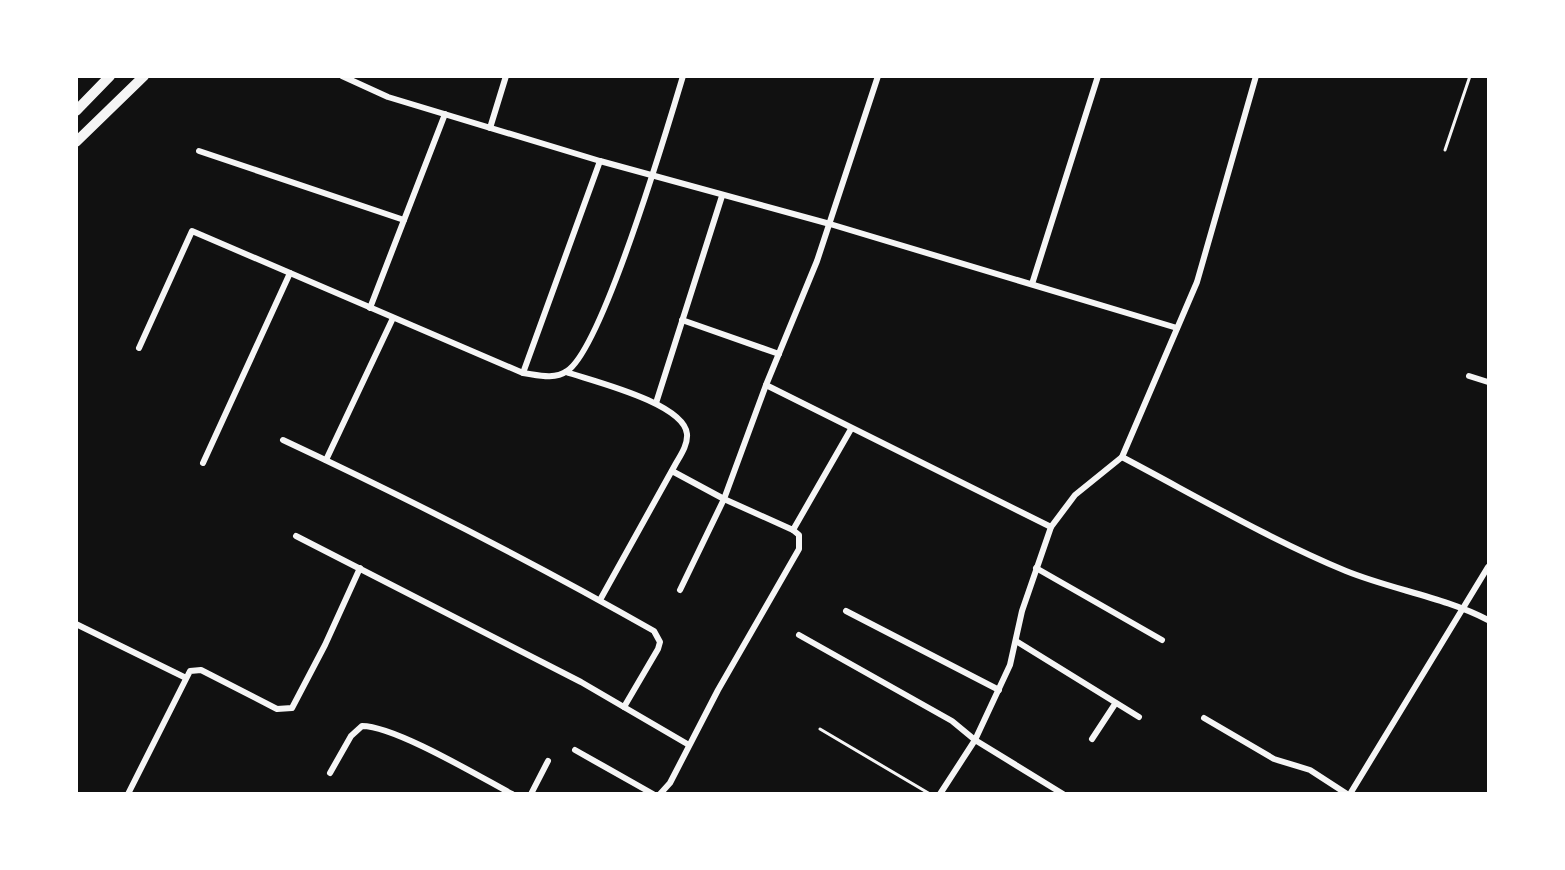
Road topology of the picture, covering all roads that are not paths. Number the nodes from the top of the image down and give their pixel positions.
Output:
1 (110, 76) edge
2 (144, 76) edge
3 (342, 76) edge
4 (506, 76) edge
5 (683, 76) edge
6 (878, 76) edge
7 (1098, 76) edge
8 (1256, 76) edge
9 (1470, 76) edge
10 (76, 111) edge
11 (445, 114) junction
12 (490, 128) junction
13 (76, 142) edge
14 (1445, 150) dead end
15 (199, 151) dead end
16 (600, 161) junction
17 (653, 175) junction
18 (722, 195) junction
19 (404, 220) junction
20 (830, 224) junction
21 (290, 273) junction
22 (1032, 284) junction
23 (370, 308) junction
24 (393, 318) junction
25 (681, 320) junction
26 (1177, 328) junction
27 (139, 348) dead end
28 (779, 354) junction
29 (566, 372) junction
30 (523, 373) junction
31 (1469, 376) dead end
32 (1488, 382) edge
33 (766, 385) junction
34 (656, 404) junction
35 (851, 429) junction
36 (283, 440) dead end
37 (1122, 457) junction
38 (326, 460) junction
39 (203, 462) dead end
40 (672, 471) junction
41 (724, 499) junction
42 (1051, 527) junction
43 (793, 530) junction
44 (296, 536) dead end
45 (1488, 567) edge
46 (360, 568) junction
47 (1036, 568) junction
48 (680, 590) dead end
49 (600, 600) junction
50 (1463, 607) junction
51 (846, 610) dead end
52 (1488, 620) edge
53 (76, 624) edge
54 (799, 635) dead end
55 (1162, 640) dead end
56 (1016, 641) junction
57 (184, 677) junction
58 (999, 690) junction
59 (1114, 704) junction
60 (624, 707) junction
61 (1139, 717) dead end
62 (1204, 718) dead end
63 (820, 729) dead end
64 (1092, 739) dead end
65 (975, 740) junction
66 (689, 745) junction
67 (575, 750) dead end
68 (549, 761) dead end
69 (330, 772) dead end
70 (128, 794) edge
71 (512, 794) edge
72 (531, 794) edge
73 (653, 794) edge
74 (660, 794) edge
75 (930, 794) edge
76 (940, 794) edge
77 (1063, 794) edge
78 (1348, 794) edge

1 - 10 highway
2 - 13 highway
3 - 11 street
4 - 12 street
5 - 17 street
6 - 20 street
7 - 22 street
8 - 26 street
9 - 14 lane
11 - 12 street
11 - 19 street
12 - 16 street
15 - 19 street
16 - 17 street
16 - 30 street
17 - 18 street
17 - 29 street
18 - 20 street
18 - 25 street
19 - 23 street
20 - 22 street
20 - 28 street
21 - 23 street
21 - 27 street
21 - 39 street
22 - 26 street
23 - 24 street
24 - 30 street
24 - 38 street
25 - 28 street
25 - 34 street
26 - 37 street
28 - 33 street
29 - 30 street
29 - 34 street
31 - 32 street
33 - 35 street
33 - 41 street
34 - 40 street
35 - 42 street
35 - 43 street
36 - 38 street
37 - 42 street
37 - 50 street
38 - 49 street
40 - 41 street
40 - 49 street
41 - 43 street
41 - 48 street
42 - 47 street
43 - 66 street
44 - 46 street
45 - 50 street
46 - 57 street
46 - 60 street
47 - 55 street
47 - 56 street
49 - 60 street
50 - 52 street
50 - 78 street
51 - 58 street
53 - 57 street
54 - 65 street
56 - 58 street
56 - 59 street
57 - 70 street
58 - 65 street
59 - 61 street
59 - 64 street
60 - 66 street
62 - 78 street
63 - 75 lane
65 - 76 street
65 - 77 street
66 - 74 street
67 - 73 street
68 - 72 street
69 - 71 street

